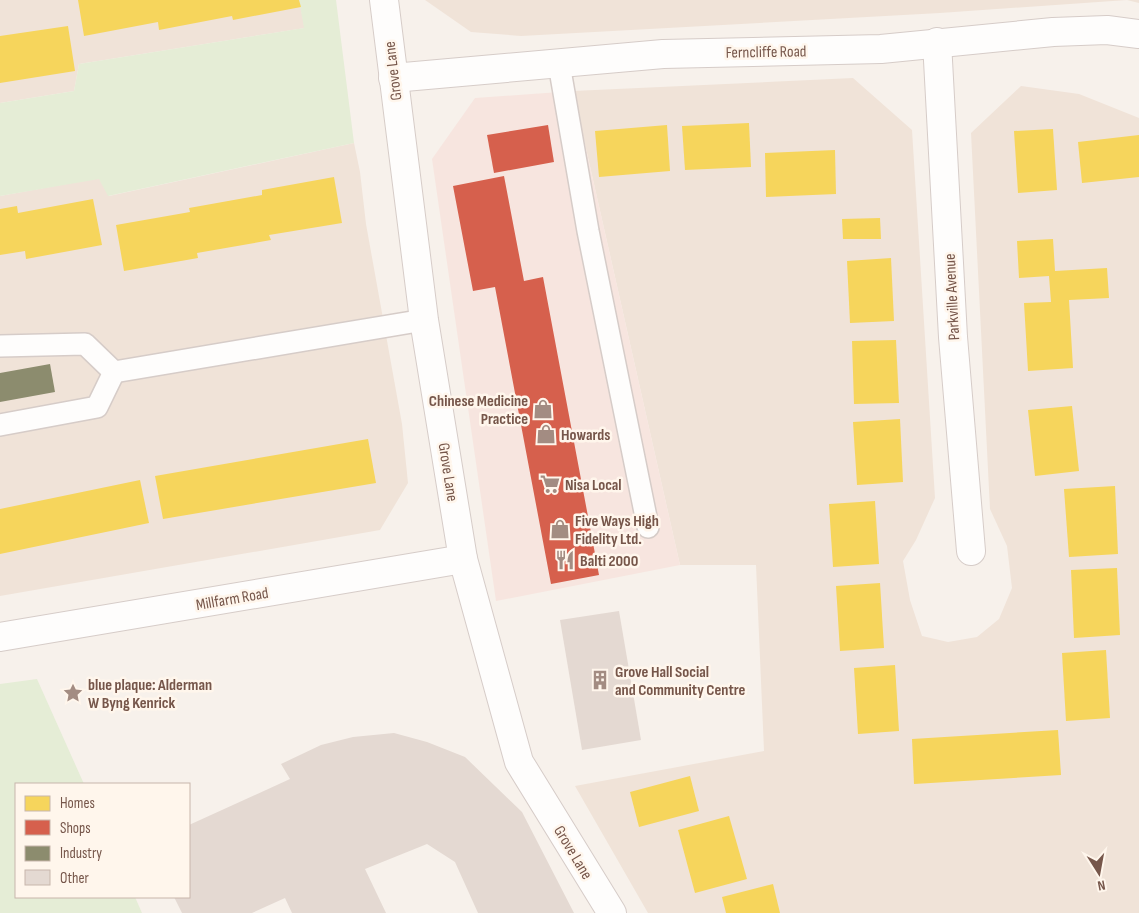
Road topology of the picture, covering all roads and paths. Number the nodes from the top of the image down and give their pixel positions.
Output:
1 (384, 0) edge
2 (1139, 34) edge
3 (937, 42) junction
4 (559, 64) junction
5 (393, 78) junction
6 (424, 320) junction
7 (0, 346) edge
8 (114, 372) junction
9 (0, 425) edge
10 (648, 527) dead end
11 (971, 551) dead end
12 (463, 559) junction
13 (0, 637) edge
14 (612, 913) edge

1 - 5 street, Grove Lane
2 - 3 street, Ferncliffe Road
3 - 4 street, Ferncliffe Road
3 - 11 street, Parkville Avenue
4 - 5 street, Ferncliffe Road
4 - 10 lane
5 - 6 street, Grove Lane
6 - 8 lane
6 - 12 street, Grove Lane
7 - 8 lane
8 - 9 lane
12 - 13 street, Millfarm Road
12 - 14 street, Grove Lane

